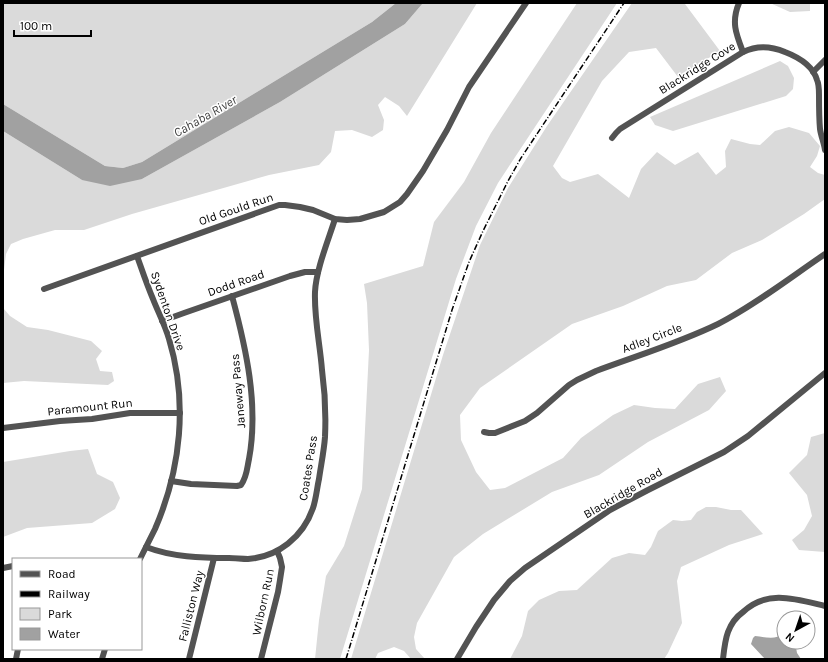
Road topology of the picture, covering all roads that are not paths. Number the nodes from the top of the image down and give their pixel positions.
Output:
1 (526, 3) edge
2 (739, 3) edge
3 (743, 52) junction
4 (825, 60) edge
5 (813, 72) junction
6 (612, 138) dead end
7 (825, 150) edge
8 (335, 219) junction
9 (825, 254) edge
10 (137, 256) junction
11 (318, 272) junction
12 (44, 289) dead end
13 (232, 296) junction
14 (162, 322) junction
15 (825, 373) edge
16 (180, 413) junction
17 (3, 428) edge
18 (484, 432) dead end
19 (171, 481) junction
20 (146, 547) junction
21 (277, 551) junction
22 (140, 558) edge
23 (214, 558) junction
24 (825, 606) edge
25 (189, 659) edge
26 (261, 659) edge
27 (457, 659) edge
28 (722, 659) edge

1 - 8 street, Old Gould Run
2 - 3 street
3 - 5 street, Blackridge Cove
3 - 6 street, Blackridge Cove
4 - 5 street
5 - 7 street
8 - 10 street, Old Gould Run
8 - 11 street, Coates Pass
9 - 18 street, Adley Circle
10 - 12 street, Old Gould Run
10 - 14 street, Sydenton Drive
11 - 13 street, Dodd Road
11 - 21 street, Coates Pass
13 - 14 street, Dodd Road
13 - 19 street, Janeway Pass
14 - 16 street, Sydenton Drive
15 - 27 street, Blackridge Road
16 - 17 street, Paramount Run
16 - 19 street, Sydenton Drive
19 - 20 street, Sydenton Drive
20 - 22 street, Sydenton Drive
20 - 23 street, Coates Pass
21 - 23 street, Coates Pass
21 - 26 street, Wilborn Run
23 - 25 street, Falliston Way
24 - 28 street

